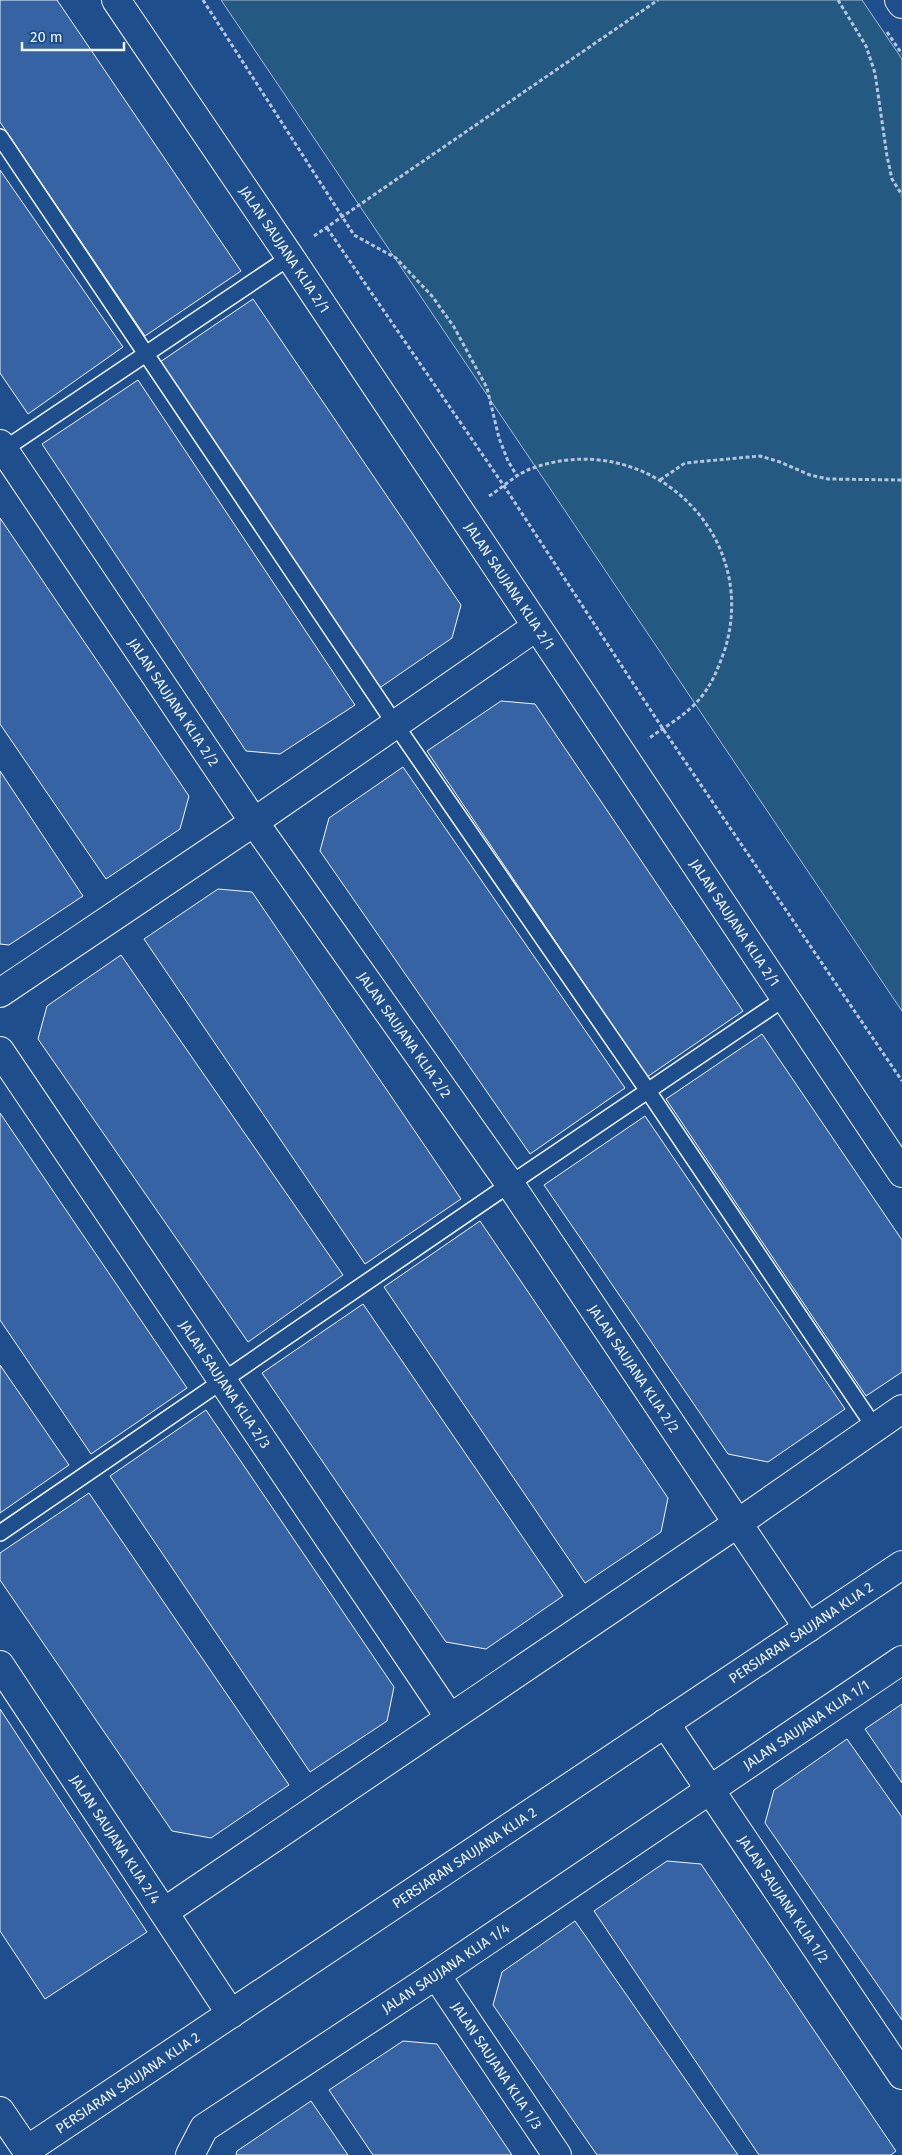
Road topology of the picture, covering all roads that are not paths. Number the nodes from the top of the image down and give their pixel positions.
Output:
1 (116, 0) edge
2 (899, 0) edge
3 (902, 4) edge
4 (0, 137) edge
5 (289, 255) junction
6 (145, 353) junction
7 (1, 449) edge
8 (536, 627) junction
9 (395, 724) junction
10 (254, 822) junction
11 (0, 992) edge
12 (785, 998) junction
13 (0, 1050) edge
14 (648, 1091) junction
15 (902, 1173) edge
16 (510, 1184) junction
17 (223, 1381) junction
18 (902, 1409) edge
19 (875, 1428) junction
20 (738, 1523) junction
21 (0, 1533) edge
22 (902, 1565) edge
23 (808, 1628) junction
24 (902, 1660) edge
25 (0, 1665) edge
26 (450, 1718) junction
27 (665, 1723) junction
28 (710, 1790) junction
29 (164, 1912) junction
30 (436, 1975) junction
31 (231, 2014) junction
32 (902, 2075) edge
33 (0, 2111) edge
34 (28, 2153) edge
35 (190, 2155) edge
36 (557, 2155) edge

1 - 5 street, JALAN SAUJANA KLIA 2/1
2 - 3 street
4 - 6 lane
5 - 6 lane
5 - 8 street, JALAN SAUJANA KLIA 2/1
6 - 7 lane
6 - 9 lane
7 - 10 street, JALAN SAUJANA KLIA 2/2
8 - 9 street
8 - 12 street, JALAN SAUJANA KLIA 2/1
9 - 10 street
9 - 14 lane
10 - 11 street
10 - 16 street, JALAN SAUJANA KLIA 2/2
12 - 14 lane
12 - 15 street, JALAN SAUJANA KLIA 2/1
13 - 17 street, JALAN SAUJANA KLIA 2/3
14 - 16 lane
14 - 19 lane
16 - 17 lane
16 - 20 street, JALAN SAUJANA KLIA 2/2
17 - 21 lane
17 - 26 street, JALAN SAUJANA KLIA 2/3
18 - 19 street
19 - 20 street
20 - 23 street, JALAN SAUJANA KLIA 2/2
20 - 26 street
22 - 23 street, PERSIARAN SAUJANA KLIA 2
23 - 27 street, PERSIARAN SAUJANA KLIA 2
24 - 28 street, JALAN SAUJANA KLIA 1/1
25 - 29 street, JALAN SAUJANA KLIA 2/4
26 - 29 street
27 - 28 street, JALAN SAUJANA KLIA 1/2
27 - 31 street, PERSIARAN SAUJANA KLIA 2
28 - 30 street, JALAN SAUJANA KLIA 1/4
28 - 32 street, JALAN SAUJANA KLIA 1/2
29 - 31 street, JALAN SAUJANA KLIA 2/4
30 - 35 street, JALAN SAUJANA KLIA 1/4
30 - 36 street, JALAN SAUJANA KLIA 1/3
31 - 34 street, PERSIARAN SAUJANA KLIA 2
33 - 34 street

